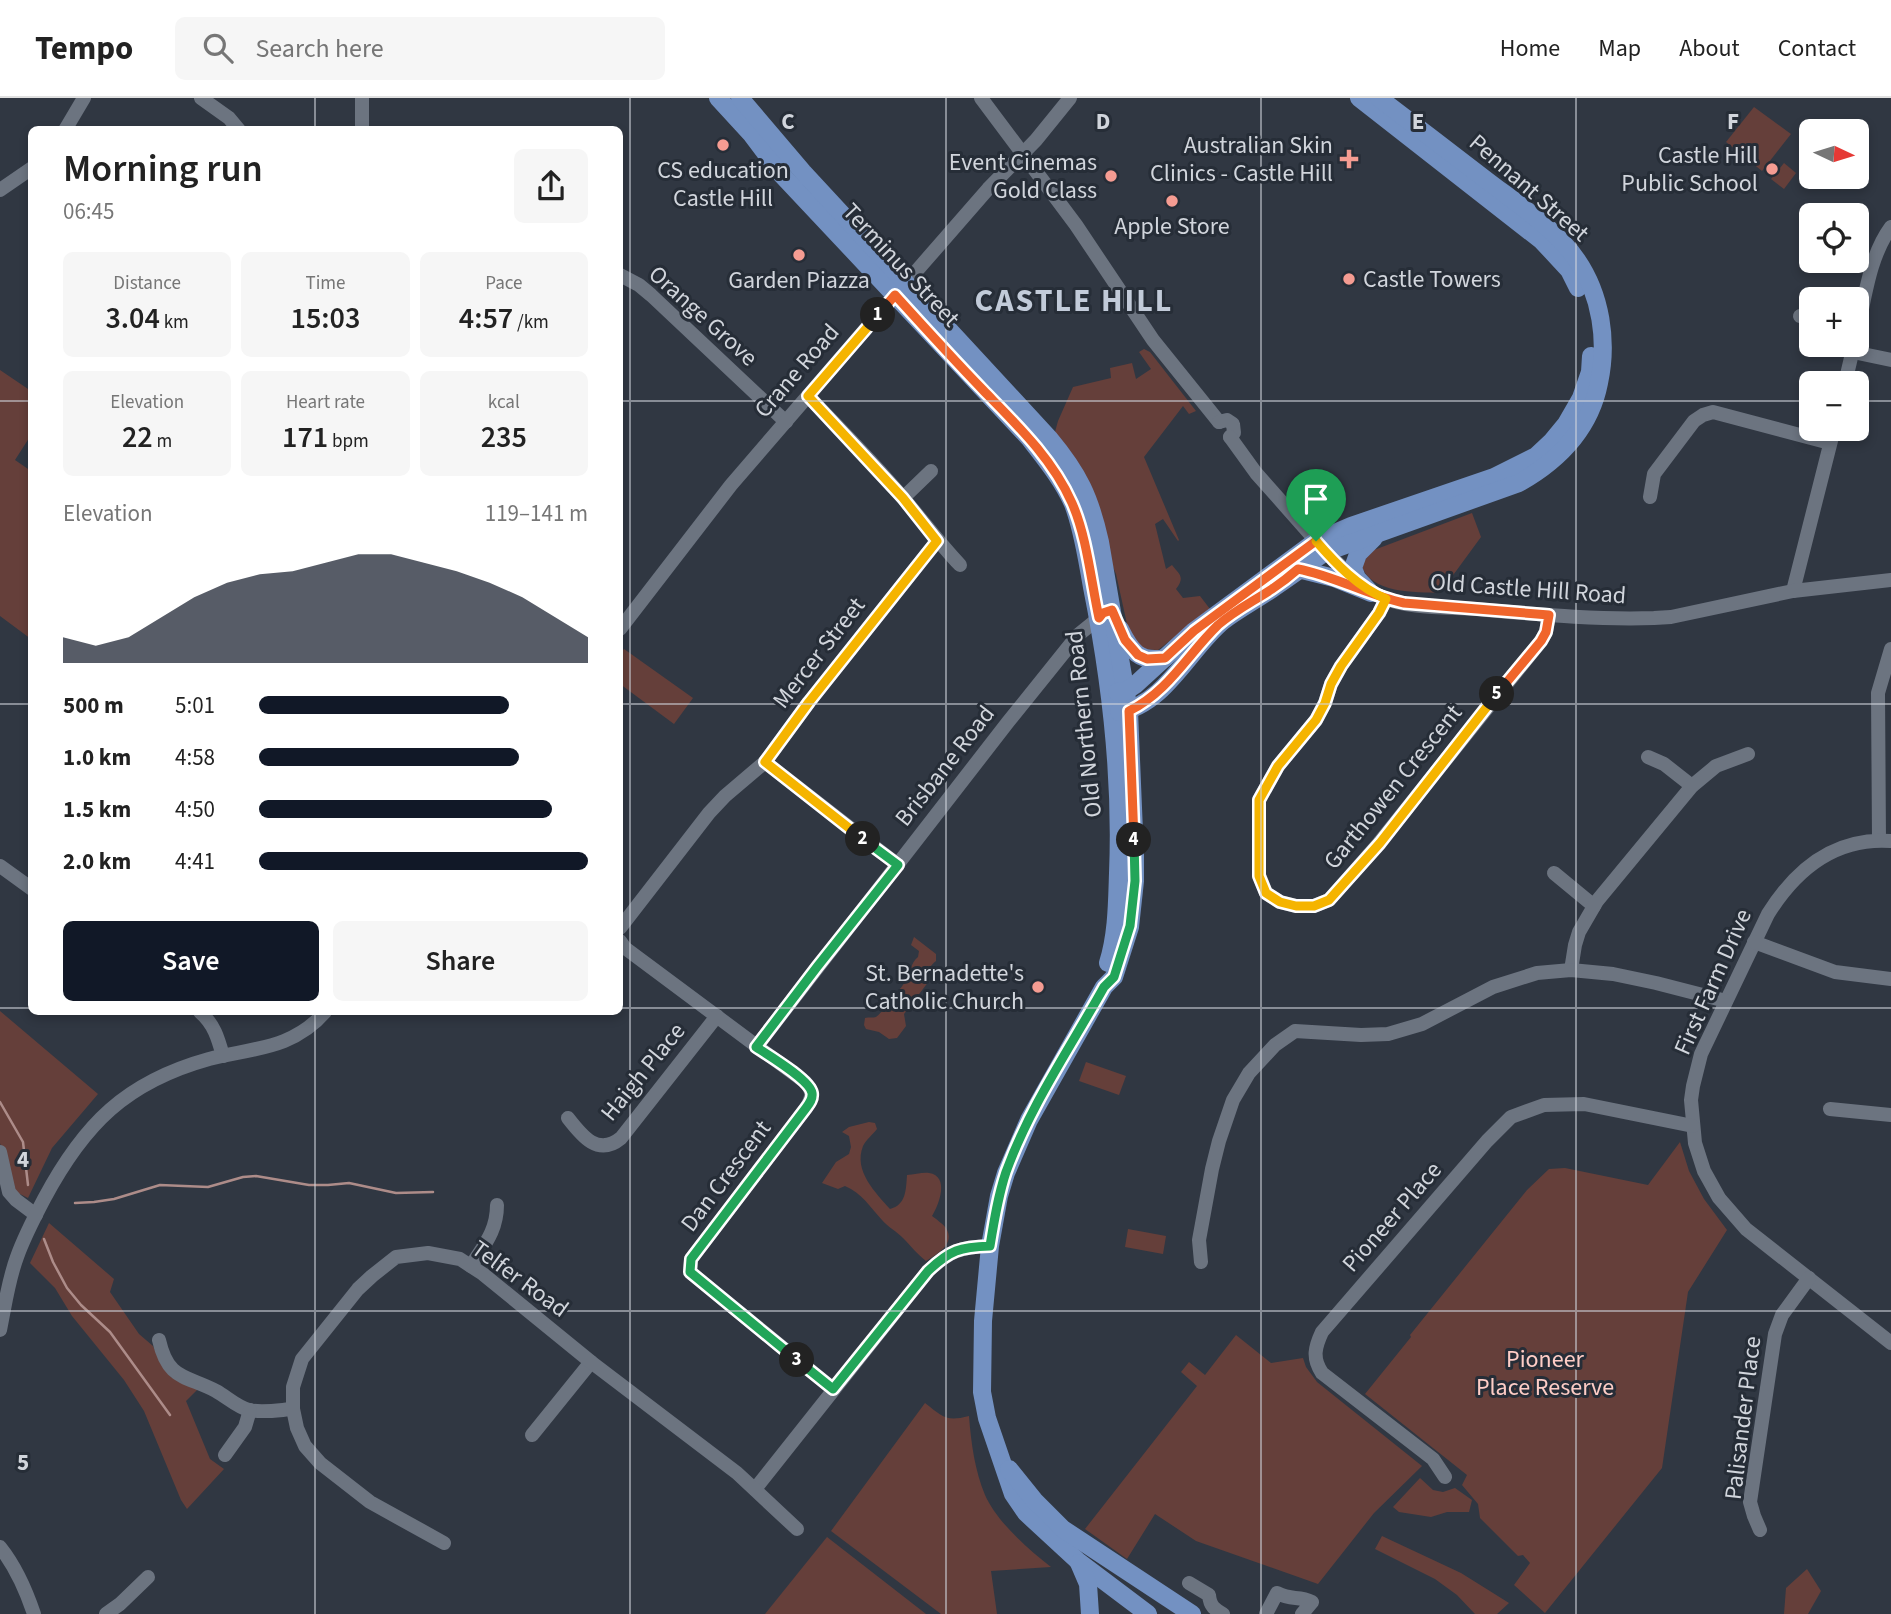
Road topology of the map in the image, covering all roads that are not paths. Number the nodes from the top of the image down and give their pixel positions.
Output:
1 (84, 98) edge
2 (201, 98) edge
3 (362, 98) edge
4 (718, 98) edge
5 (740, 98) edge
6 (981, 98) edge
7 (1070, 98) edge
8 (1360, 98) edge
9 (1379, 98) edge
10 (67, 126) edge
11 (236, 126) edge
12 (362, 126) edge
13 (1023, 153) junction
14 (28, 171) edge
15 (0, 190) edge
16 (1891, 227) edge
17 (623, 277) edge
18 (1868, 287) edge
19 (900, 289) junction
20 (1869, 353) edge
21 (1891, 360) edge
22 (808, 396) junction
23 (1023, 420) junction
24 (786, 422) junction
25 (1799, 429) edge
26 (1049, 438) joint
27 (1831, 441) edge
28 (1050, 465) joint
29 (931, 471) dead end
30 (1650, 497) dead end
31 (903, 498) junction
32 (1380, 534) junction
33 (937, 541) junction
34 (1321, 547) junction
35 (960, 565) dead end
36 (1298, 569) junction
37 (1891, 580) edge
38 (1793, 591) junction
39 (1378, 596) junction
40 (1105, 614) junction
41 (1549, 615) junction
42 (623, 625) edge
43 (1891, 649) edge
44 (1165, 658) junction
45 (1118, 692) junction
46 (1121, 712) junction
47 (1748, 754) dead end
48 (1648, 757) dead end
49 (765, 762) junction
50 (1692, 786) junction
51 (1885, 840) edge
52 (898, 865) junction
53 (0, 866) edge
54 (1553, 873) dead end
55 (28, 886) edge
56 (1594, 906) junction
57 (623, 924) edge
58 (1754, 942) junction
59 (623, 945) edge
60 (1571, 970) junction
61 (1891, 979) edge
62 (1726, 1001) junction
63 (203, 1015) edge
64 (322, 1015) edge
65 (717, 1016) junction
66 (756, 1047) junction
67 (223, 1056) junction
68 (1830, 1109) dead end
69 (1891, 1115) edge
70 (568, 1118) dead end
71 (1693, 1126) junction
72 (0, 1152) edge
73 (497, 1205) dead end
74 (36, 1215) junction
75 (990, 1246) junction
76 (1201, 1262) dead end
77 (471, 1266) junction
78 (1809, 1278) junction
79 (0, 1330) edge
80 (159, 1340) dead end
81 (1891, 1343) edge
82 (591, 1362) junction
83 (833, 1389) junction
84 (293, 1409) junction
85 (250, 1410) junction
86 (532, 1435) dead end
87 (225, 1455) dead end
88 (1002, 1461) junction
89 (1445, 1477) dead end
90 (755, 1489) junction
91 (797, 1529) dead end
92 (1760, 1530) dead end
93 (444, 1543) dead end
94 (0, 1547) edge
95 (1079, 1562) junction
96 (148, 1577) dead end
97 (1189, 1583) dead end
98 (1161, 1595) junction
99 (1146, 1613) edge
100 (34, 1614) edge
101 (106, 1614) edge
102 (1090, 1614) edge
103 (1192, 1614) edge
104 (1223, 1614) edge
105 (1266, 1614) edge
106 (1302, 1614) edge

1 - 10 street
2 - 11 street
3 - 12 street
4 - 19 main road, Terminus Street
5 - 19 main road, Terminus Street
6 - 13 street
7 - 13 street, Crane Road
8 - 34 main road, Pennant Street
9 - 32 main road, Pennant Street
13 - 19 street, Crane Road
13 - 34 street, Old Castle Hill Road
14 - 15 street
16 - 18 street
17 - 24 street, Orange Grove
19 - 22 street, Crane Road
19 - 23 main road, Terminus Street
20 - 21 street
22 - 24 street, Crane Road
22 - 31 street
23 - 26 main road, Terminus Street
23 - 28 main road, Terminus Street
24 - 42 street, Crane Road
25 - 30 street
26 - 40 main road, Old Northern Road
27 - 38 street
28 - 40 main road, Old Northern Road
29 - 31 street
31 - 33 street
32 - 34 main road, Pennant Street
32 - 39 main road
33 - 35 street
33 - 49 street, Mercer Street
34 - 36 main road
34 - 39 street, Old Castle Hill Road
34 - 44 main road
36 - 39 main road
36 - 46 main road
37 - 38 street, Old Castle Hill Road
38 - 41 street, Old Castle Hill Road
39 - 41 street, Old Castle Hill Road
39 - 41 street, Garthowen Crescent
40 - 44 main road
40 - 45 main road, Old Northern Road
40 - 52 street, Brisbane Road
43 - 51 street
44 - 45 main road
45 - 46 main road, Old Northern Road
46 - 75 main road, Old Northern Road
47 - 50 street
48 - 50 street
49 - 52 street
49 - 57 street
50 - 56 street
51 - 58 street, First Farm Drive
52 - 66 street, Brisbane Road
53 - 55 street
54 - 56 street
56 - 60 street
58 - 61 street
58 - 62 street, First Farm Drive
59 - 65 street
60 - 62 street
60 - 76 street
62 - 71 street, First Farm Drive
63 - 67 street
64 - 67 street
65 - 66 street
65 - 70 street, Haigh Place
66 - 83 street, Dan Crescent
67 - 74 street
68 - 69 street
71 - 78 street, First Farm Drive
71 - 89 street, Pioneer Place
72 - 74 street
73 - 77 street
74 - 79 street
75 - 83 street
75 - 88 main road, Old Northern Road
77 - 82 street, Telfer Road
77 - 84 street, Telfer Road
78 - 81 street, First Farm Drive
78 - 92 street, Palisander Place
80 - 85 street
82 - 86 street
82 - 90 street, Telfer Road
83 - 90 street
84 - 85 street
84 - 93 street, Telfer Road
85 - 87 street
88 - 95 main road, Old Northern Road
88 - 98 main road, Old Northern Road
90 - 91 street, Telfer Road
94 - 100 street
95 - 99 main road, Old Northern Road
95 - 102 main road
96 - 101 street
97 - 104 street
98 - 99 main road
98 - 103 main road, Old Northern Road
105 - 106 street

